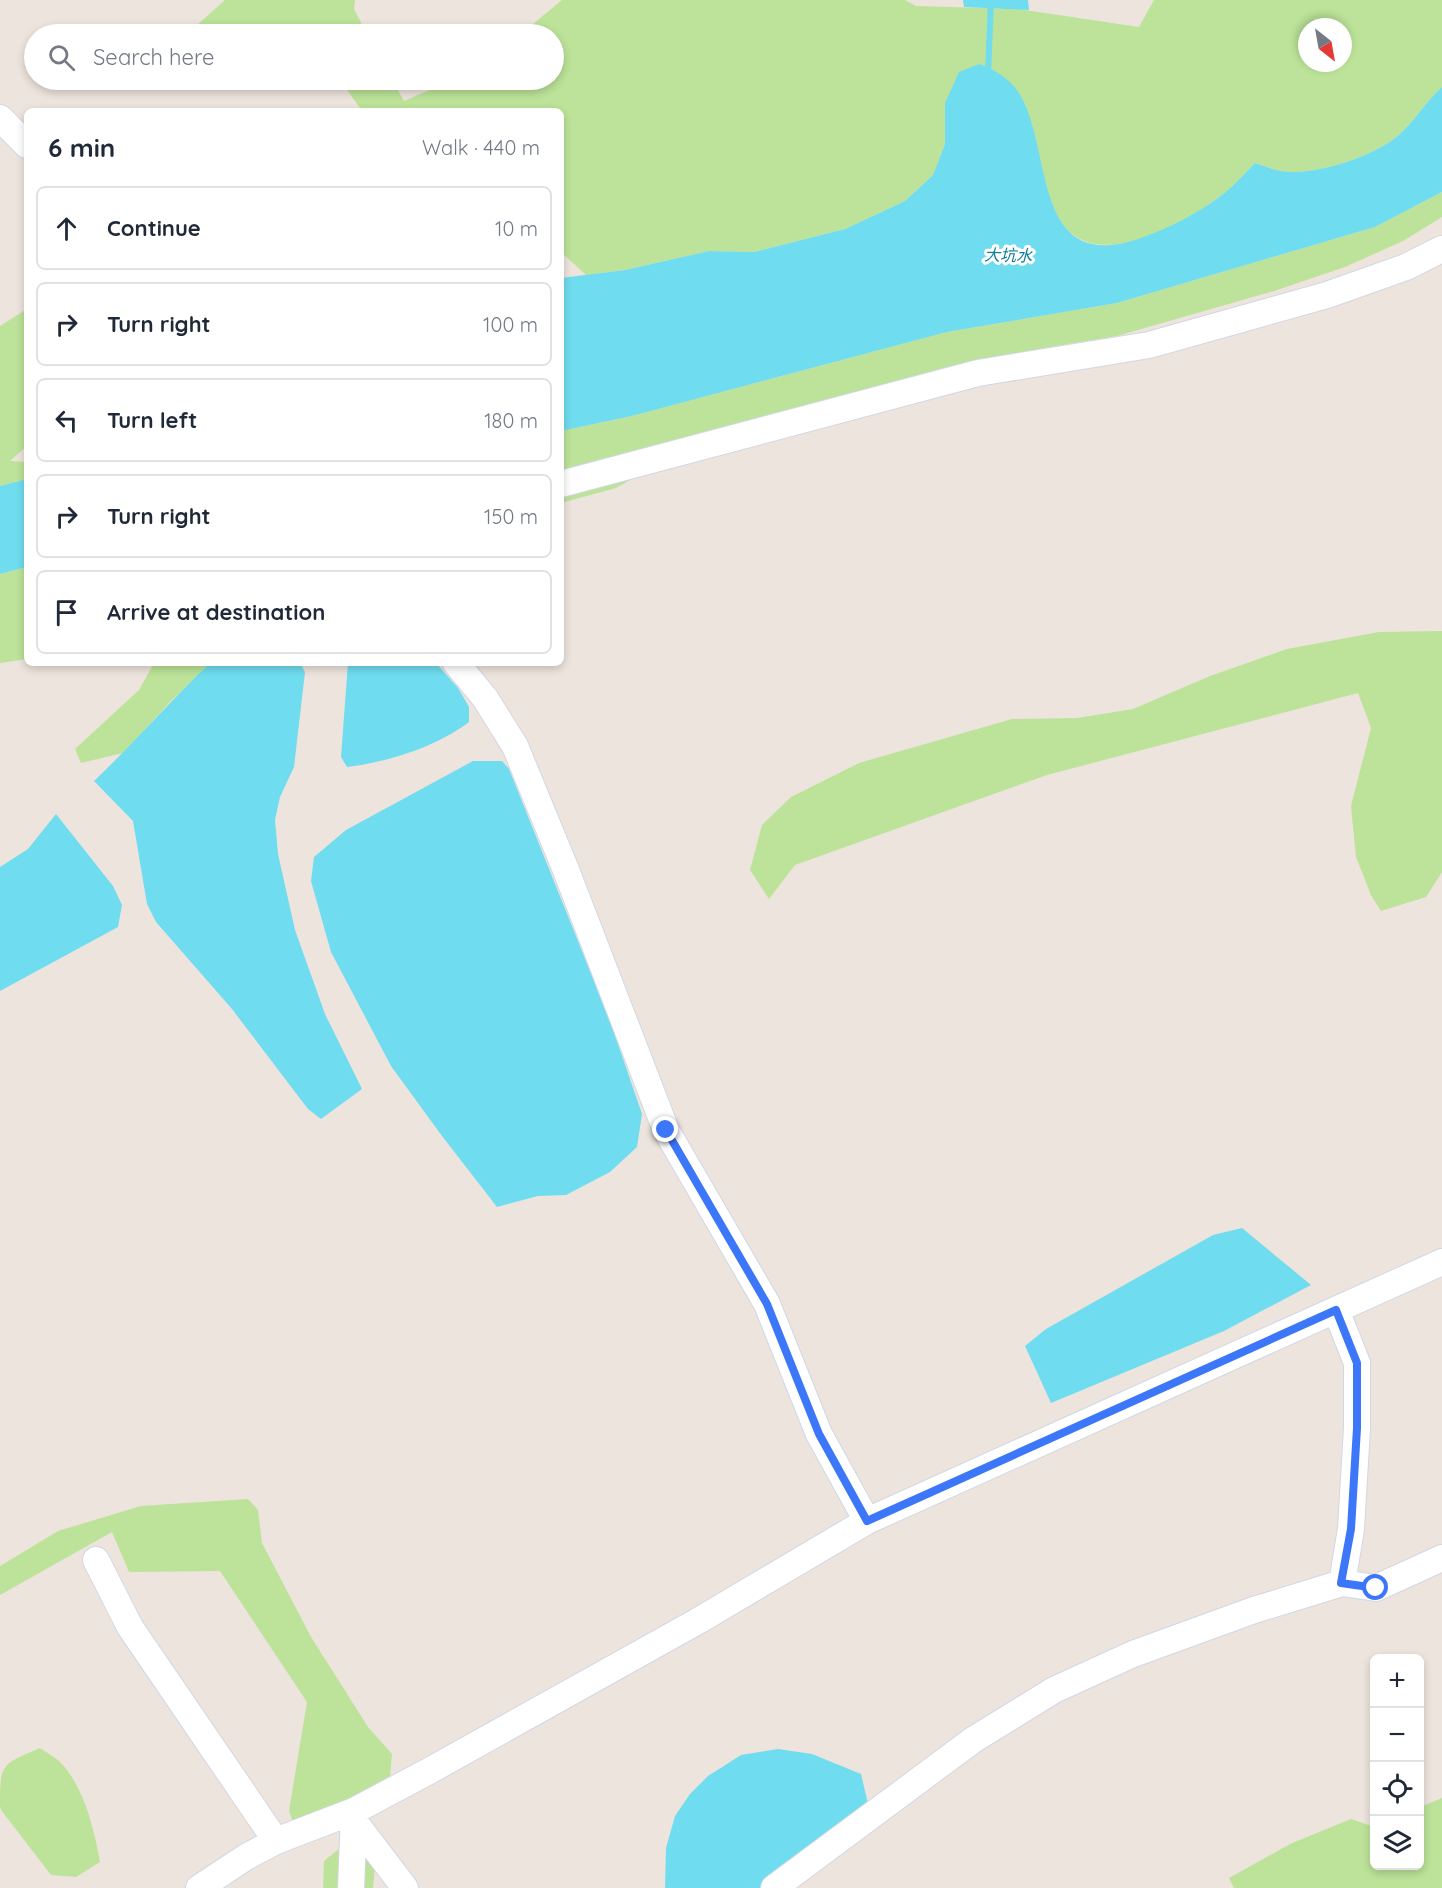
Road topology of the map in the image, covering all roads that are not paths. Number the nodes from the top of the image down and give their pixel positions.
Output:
1 (0, 118) edge
2 (24, 142) edge
3 (1442, 249) edge
4 (564, 483) edge
5 (458, 666) edge
6 (1442, 1262) edge
7 (1336, 1310) junction
8 (867, 1521) junction
9 (1442, 1558) edge
10 (96, 1560) dead end
11 (1341, 1583) junction
12 (354, 1816) junction
13 (276, 1841) junction
14 (199, 1888) edge
15 (351, 1888) edge
16 (405, 1888) edge
17 (774, 1888) edge

1 - 2 street
3 - 4 street
5 - 8 street
6 - 7 street
7 - 8 street
7 - 11 street
8 - 12 street
9 - 11 street
10 - 13 street
11 - 17 street
12 - 13 street
12 - 15 street
12 - 16 street
13 - 14 street

